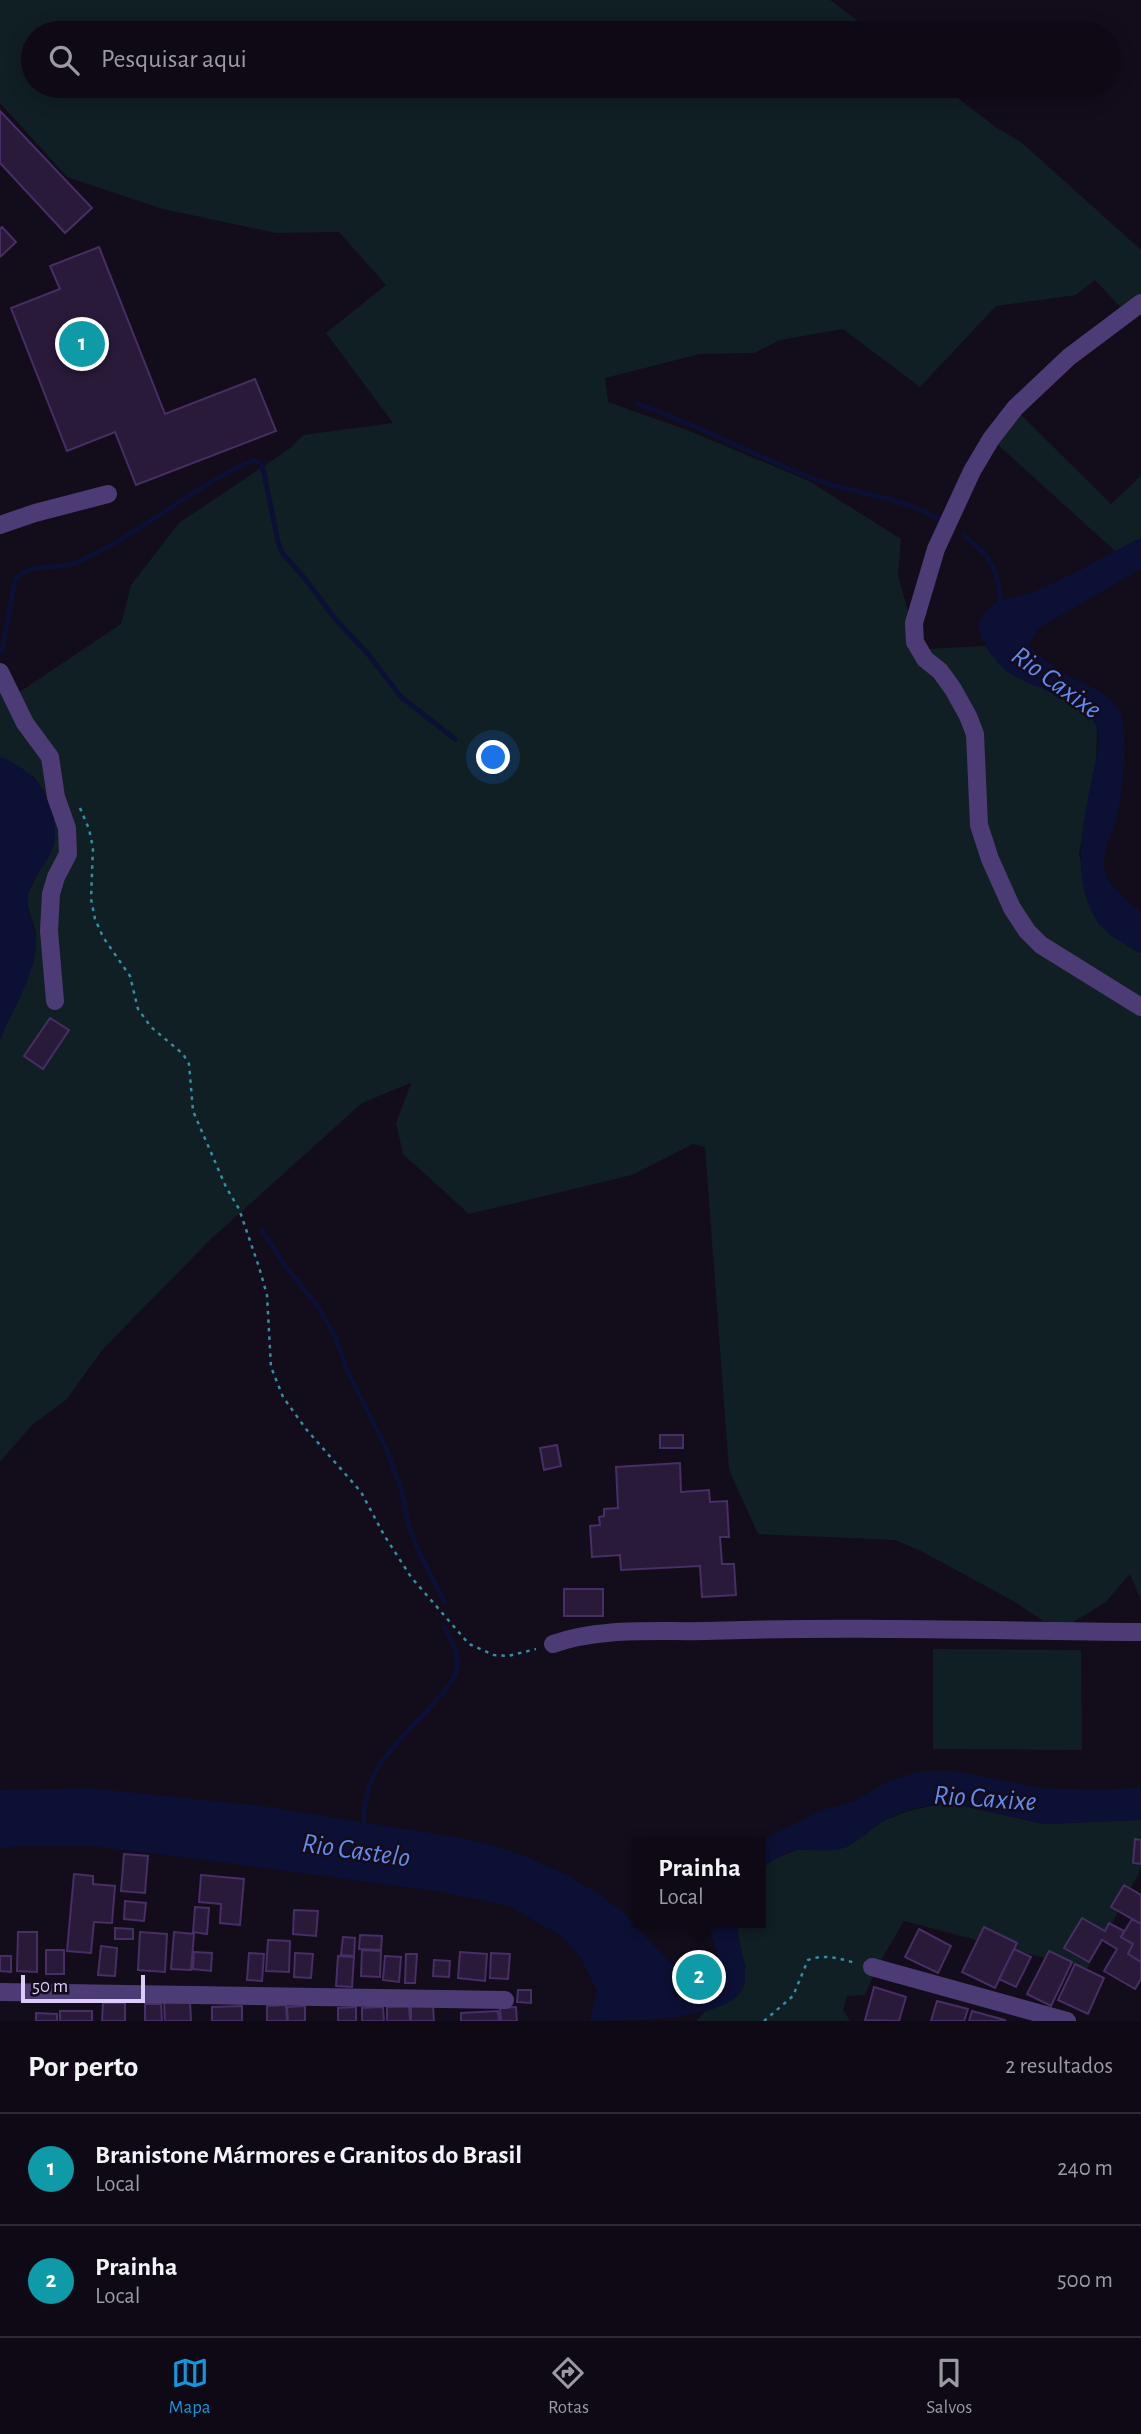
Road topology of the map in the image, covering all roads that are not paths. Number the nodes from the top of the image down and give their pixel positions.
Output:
1 (1141, 303) edge
2 (108, 494) dead end
3 (0, 525) edge
4 (0, 672) edge
5 (55, 1001) dead end
6 (1141, 1007) edge
7 (1141, 1632) edge
8 (552, 1644) road end
9 (873, 1967) road end
10 (0, 1992) edge
11 (505, 2000) dead end
12 (1067, 2021) edge

1 - 6 street
2 - 3 street
4 - 5 street
7 - 8 street
9 - 12 street
10 - 11 street

